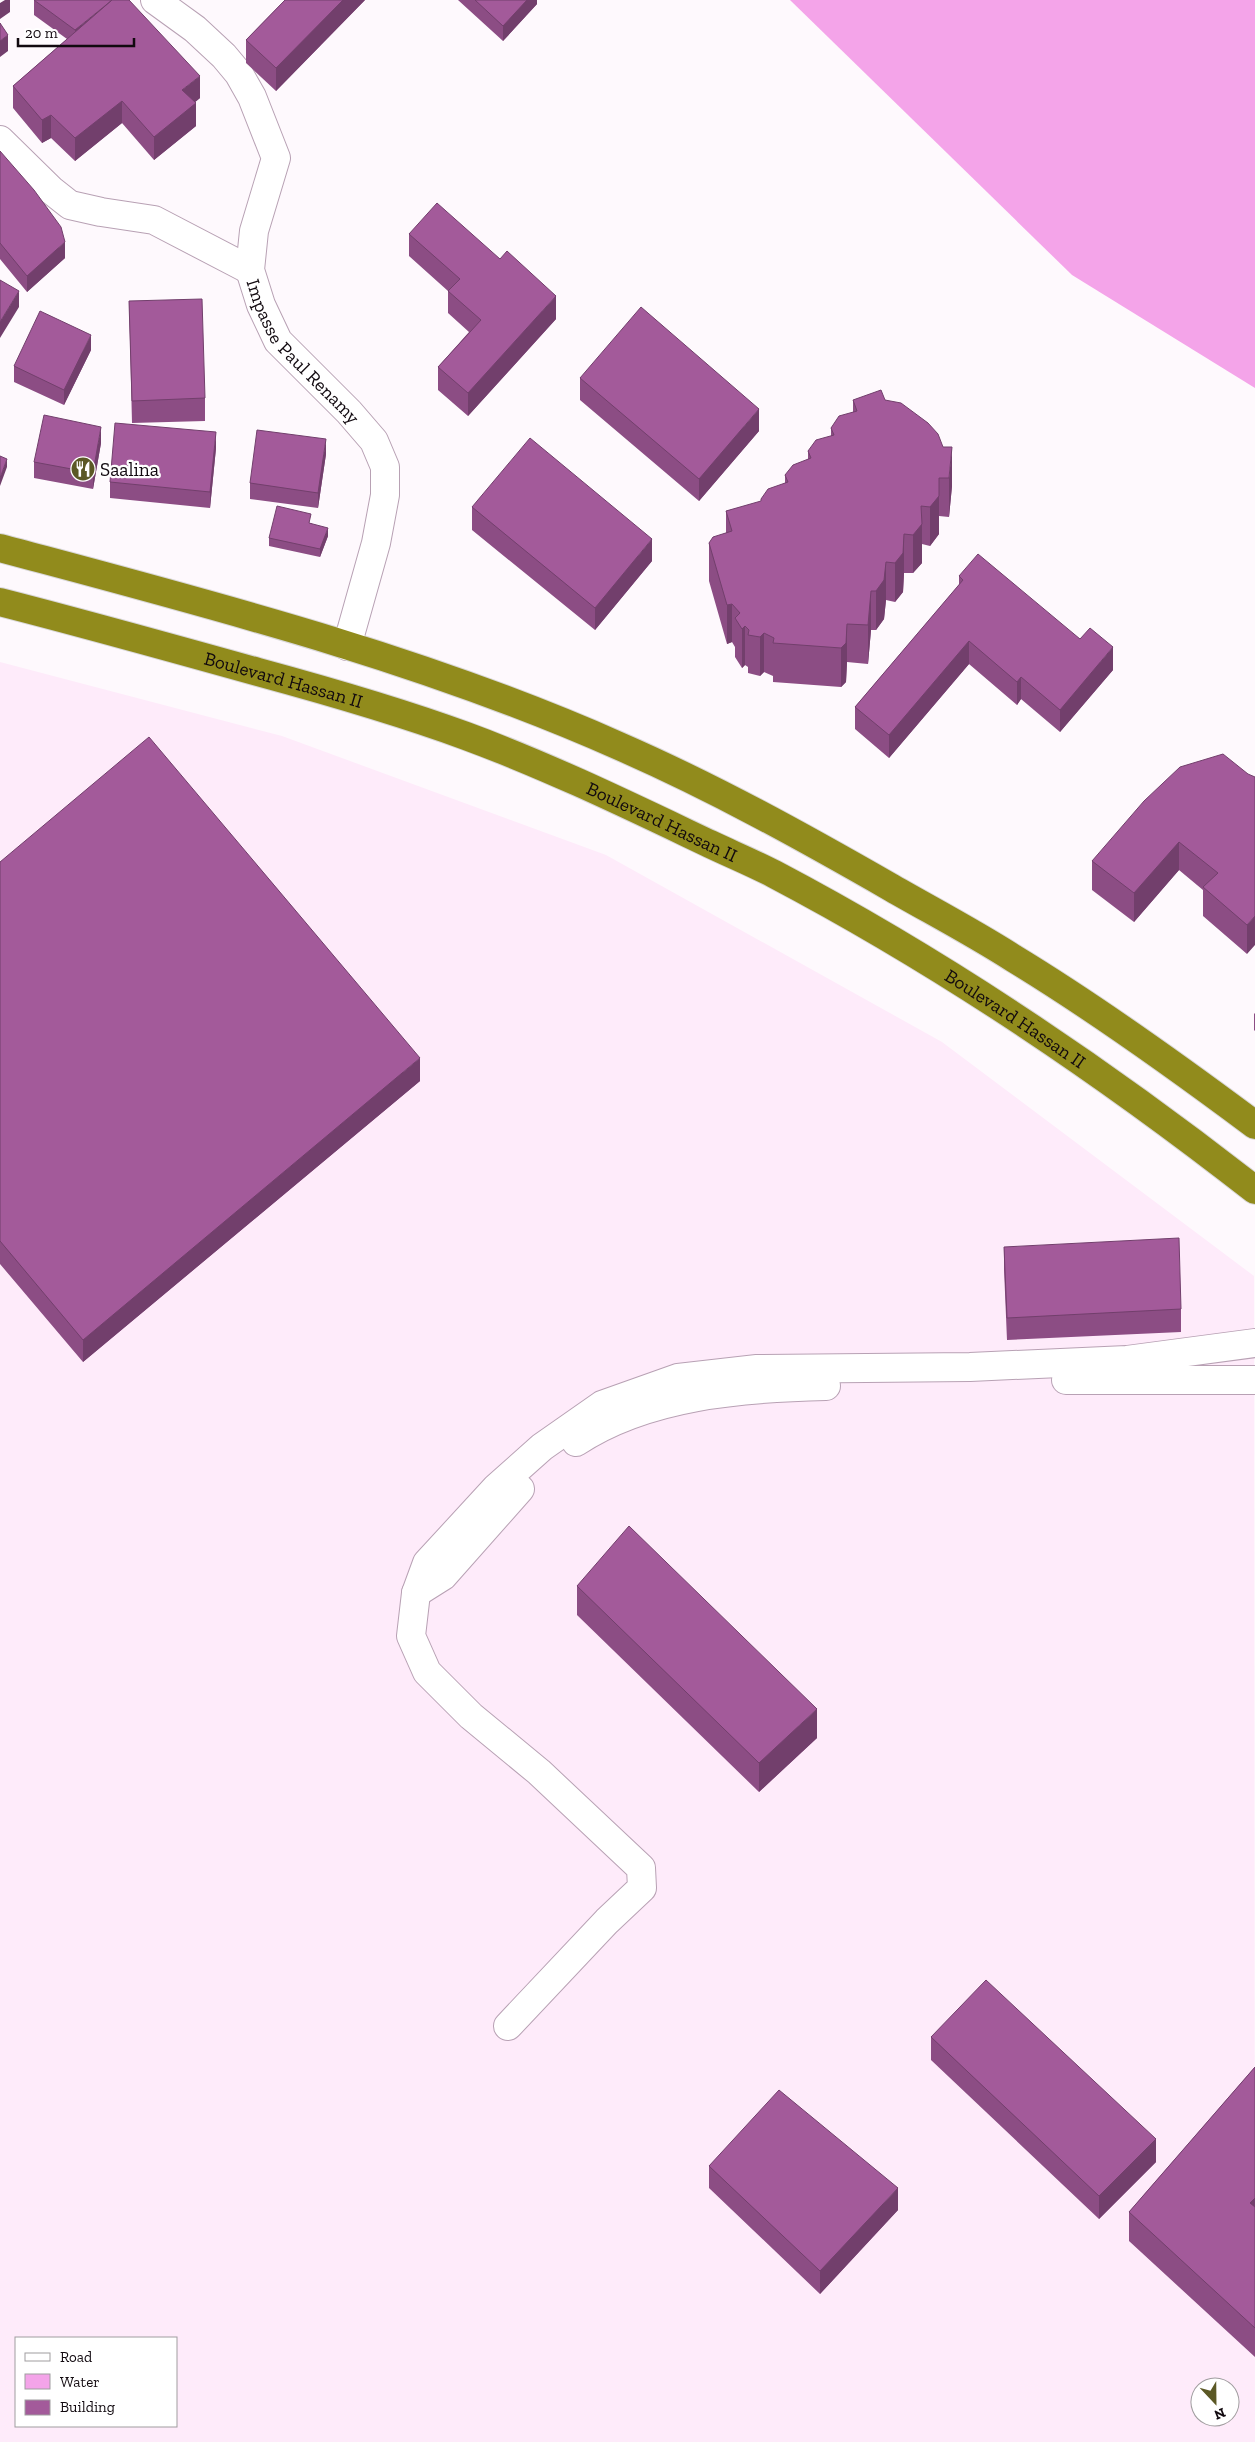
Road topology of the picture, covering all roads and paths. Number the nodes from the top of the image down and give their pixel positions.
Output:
1 (155, 0) edge
2 (0, 140) edge
3 (250, 270) junction
4 (0, 548) edge
5 (0, 602) edge
6 (347, 646) junction
7 (1255, 1125) edge
8 (1255, 1190) edge
9 (1255, 1343) edge
10 (1255, 1380) edge
11 (416, 1593) junction
12 (508, 2026) dead end

1 - 3 street, Impasse Paul Renamy
2 - 3 street
3 - 6 street, Impasse Paul Renamy
4 - 6 highway
5 - 8 highway, Boulevard Hassan II
6 - 7 highway
9 - 11 street
10 - 11 street
11 - 12 street

